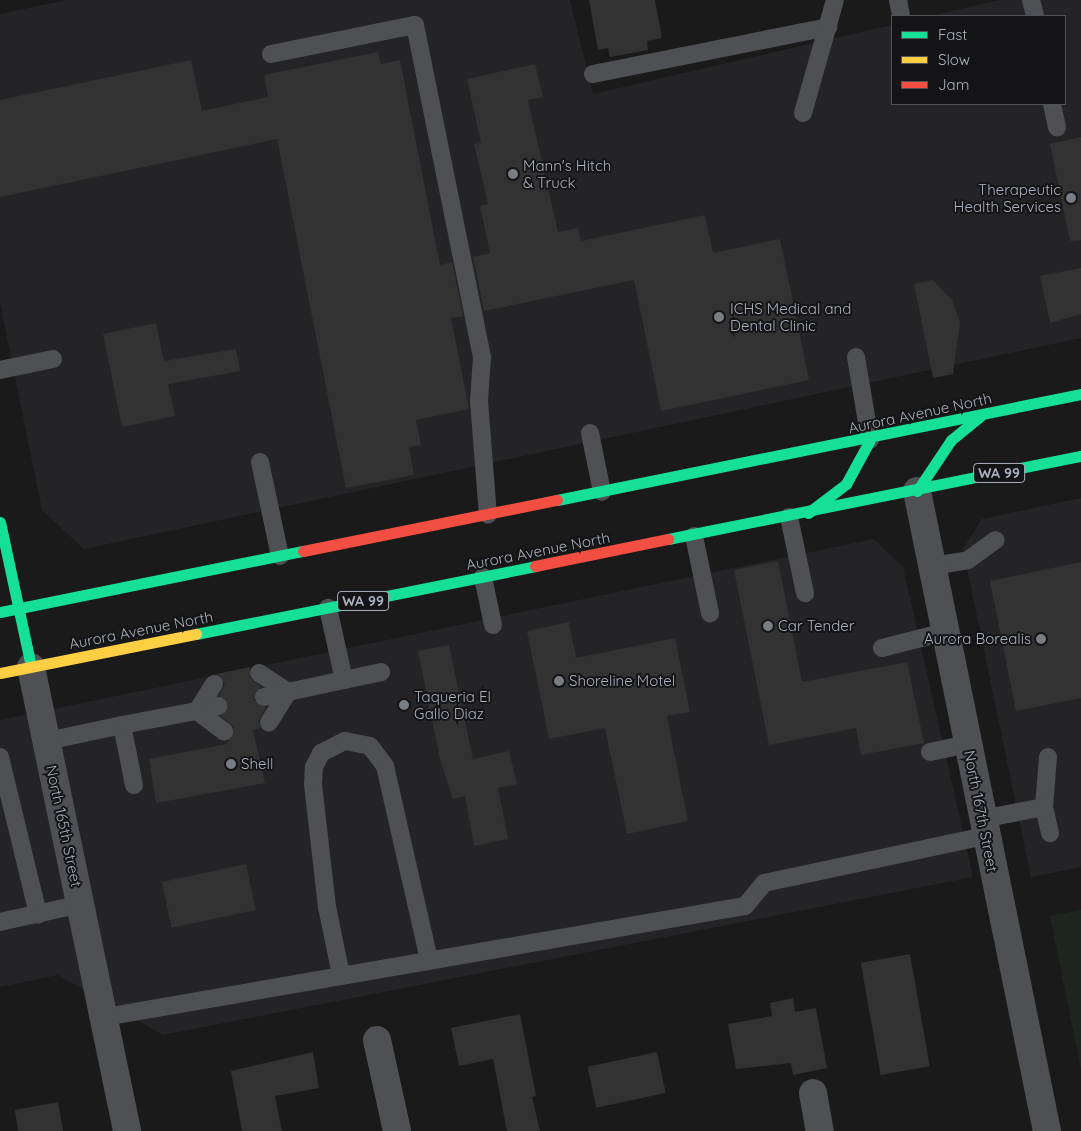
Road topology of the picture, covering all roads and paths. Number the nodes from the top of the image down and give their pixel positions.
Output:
1 (835, 0) edge
2 (898, 0) edge
3 (1031, 0) edge
4 (902, 15) edge
5 (1035, 15) edge
6 (828, 27) junction
7 (271, 54) dead end
8 (593, 74) dead end
9 (1052, 105) edge
10 (803, 113) dead end
11 (1057, 127) dead end
12 (856, 357) dead end
13 (53, 358) dead end
14 (0, 370) edge
15 (1081, 394) edge
16 (981, 416) junction
17 (590, 433) dead end
18 (870, 440) junction
19 (1081, 456) edge
20 (260, 462) dead end
21 (917, 491) junction
22 (602, 492) junction
23 (808, 513) junction
24 (488, 515) junction
25 (789, 517) junction
26 (0, 522) edge
27 (694, 536) junction
28 (996, 540) dead end
29 (280, 556) junction
30 (932, 566) junction
31 (484, 577) junction
32 (805, 593) dead end
33 (18, 608) junction
34 (328, 608) junction
35 (0, 612) edge
36 (710, 613) dead end
37 (493, 625) dead end
38 (944, 632) junction
39 (882, 648) dead end
40 (31, 667) junction
41 (382, 672) dead end
42 (259, 673) dead end
43 (0, 674) edge
44 (344, 680) junction
45 (214, 684) dead end
46 (288, 692) junction
47 (264, 697) dead end
48 (218, 706) dead end
49 (197, 711) junction
50 (269, 722) dead end
51 (122, 725) junction
52 (224, 731) dead end
53 (46, 741) junction
54 (967, 744) junction
55 (930, 752) dead end
56 (0, 757) edge
57 (1048, 757) dead end
58 (134, 784) dead end
59 (1044, 808) junction
60 (984, 827) junction
61 (1050, 833) dead end
62 (81, 904) junction
63 (38, 914) junction
64 (0, 922) edge
65 (429, 960) junction
66 (341, 975) junction
67 (105, 1017) junction
68 (378, 1040) dead end
69 (812, 1093) dead end
70 (127, 1131) edge
71 (397, 1131) edge
72 (820, 1131) edge
73 (1047, 1131) edge

1 - 6 lane
2 - 4 lane
3 - 5 lane
6 - 8 lane
6 - 10 lane
7 - 24 lane
9 - 11 lane
12 - 18 lane
13 - 14 lane
15 - 16 main road, Aurora Avenue North
16 - 18 main road, Aurora Avenue North
16 - 21 main road
17 - 22 lane
18 - 22 main road, Aurora Avenue North
18 - 23 main road
19 - 21 main road, Aurora Avenue North / WA 99
20 - 29 lane
21 - 23 main road, Aurora Avenue North / WA 99
21 - 30 street, North 167th Street
22 - 24 main road, Aurora Avenue North
23 - 25 main road, Aurora Avenue North / WA 99
24 - 29 main road, Aurora Avenue North
25 - 27 main road, Aurora Avenue North / WA 99
25 - 32 lane
26 - 33 main road, North 165th Street
27 - 31 main road, Aurora Avenue North / WA 99
27 - 36 lane
28 - 30 lane
29 - 33 main road, Aurora Avenue North
30 - 38 street, North 167th Street
31 - 34 main road, Aurora Avenue North / WA 99
31 - 37 lane
33 - 35 main road, Aurora Avenue North
33 - 40 main road, North 165th Street
34 - 40 main road, Aurora Avenue North / WA 99
34 - 44 lane
38 - 39 lane
38 - 54 street, North 167th Street
40 - 43 main road, Aurora Avenue North / WA 99
40 - 53 street, North 165th Street
41 - 44 lane
42 - 46 lane
44 - 46 lane
45 - 49 lane
46 - 47 lane
46 - 50 lane
48 - 49 lane
49 - 51 lane
49 - 52 lane
51 - 53 lane
51 - 58 lane
53 - 62 street, North 165th Street
54 - 55 lane
54 - 60 street, North 167th Street
56 - 63 lane
57 - 59 lane
59 - 60 lane
59 - 61 lane
60 - 65 lane
60 - 73 street, North 167th Street
62 - 63 lane
62 - 67 street, North 165th Street
63 - 64 lane
65 - 66 lane
65 - 66 lane
66 - 67 lane
67 - 70 street, North 165th Street
68 - 71 street
69 - 72 street

